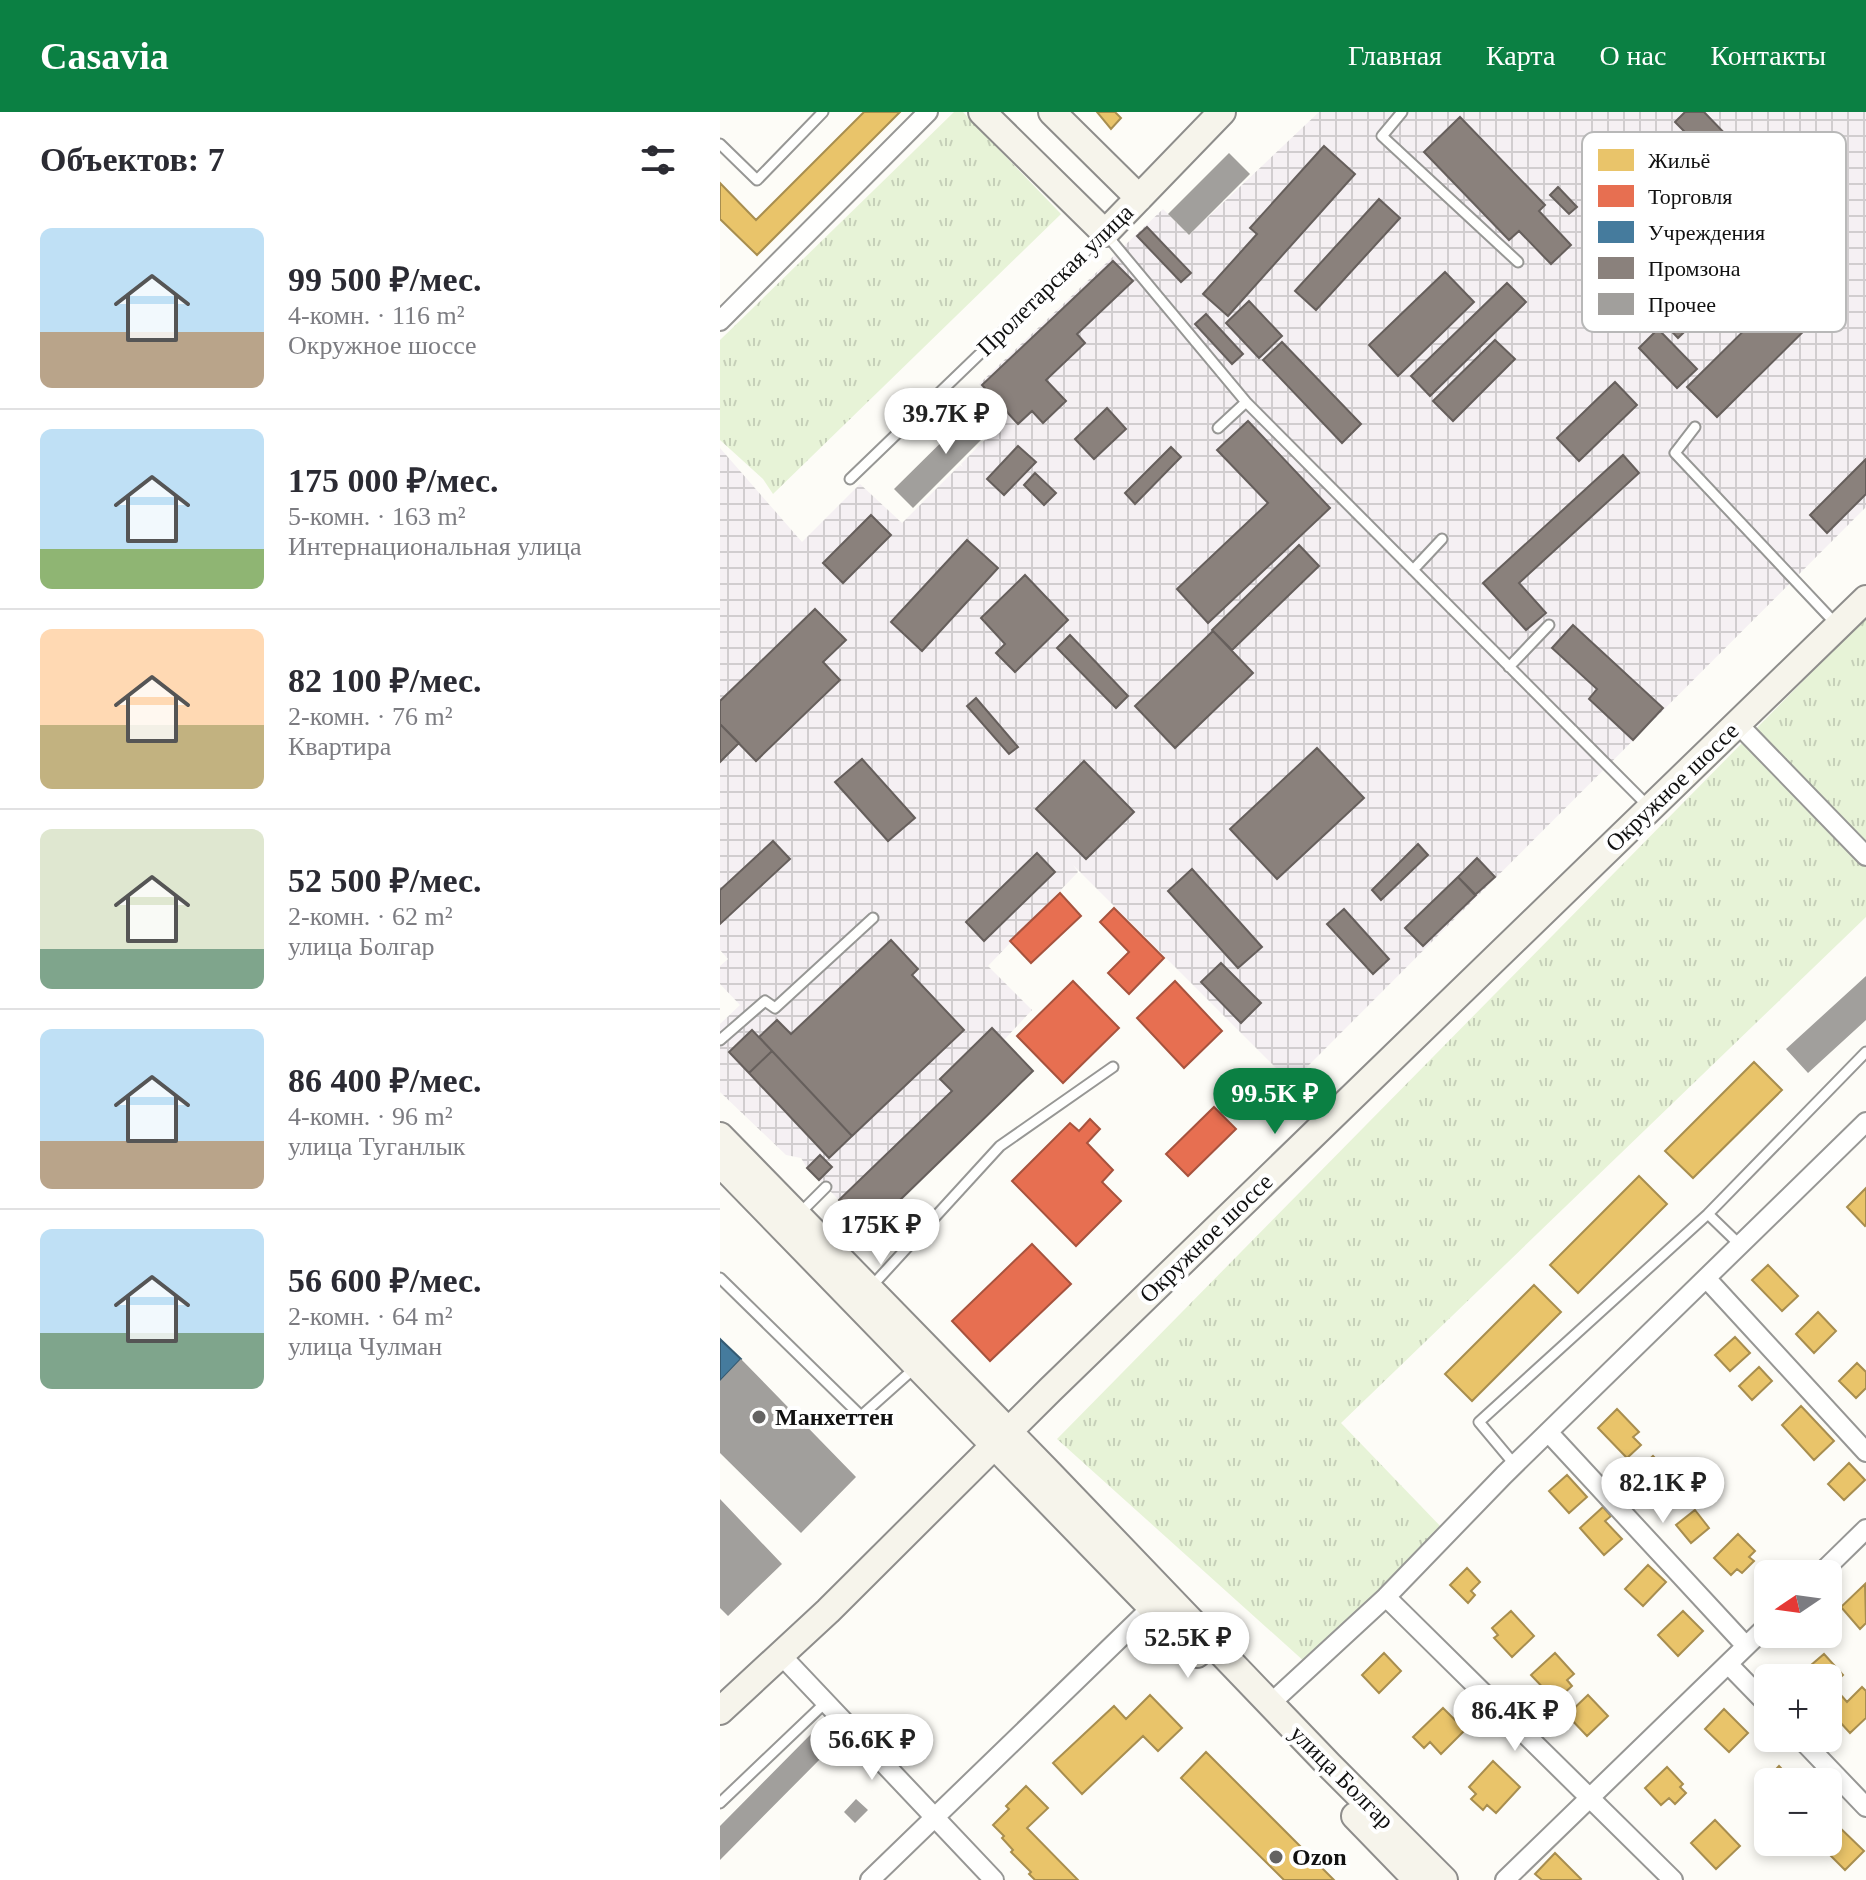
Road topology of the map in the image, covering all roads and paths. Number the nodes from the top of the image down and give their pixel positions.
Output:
1 (823, 112) edge
2 (928, 112) edge
3 (982, 112) edge
4 (1052, 112) edge
5 (1222, 112) edge
6 (1402, 112) edge
7 (720, 144) edge
8 (1139, 198) junction
9 (1105, 233) junction
10 (1518, 262) dead end
11 (720, 321) edge
12 (1246, 402) junction
13 (1695, 427) dead end
14 (1218, 428) dead end
15 (850, 479) dead end
16 (1442, 539) dead end
17 (1413, 570) junction
18 (1866, 599) edge
19 (1549, 625) dead end
20 (1838, 627) junction
21 (1509, 667) junction
22 (1738, 724) junction
23 (1650, 808) junction
24 (1866, 856) edge
25 (873, 918) dead end
26 (720, 1040) edge
27 (1866, 1052) edge
28 (1113, 1067) dead end
29 (1866, 1122) edge
30 (720, 1136) edge
31 (720, 1163) edge
32 (826, 1187) dead end
33 (1708, 1214) junction
34 (797, 1216) junction
35 (1740, 1245) junction
36 (720, 1278) edge
37 (1706, 1278) junction
38 (869, 1290) junction
39 (917, 1366) junction
40 (1548, 1432) junction
41 (1000, 1439) junction
42 (1866, 1452) edge
43 (1515, 1465) junction
44 (1864, 1534) edge
45 (1835, 1560) edge
46 (1386, 1597) junction
47 (1152, 1607) junction
48 (1754, 1638) edge
49 (1746, 1646) junction
50 (781, 1655) junction
51 (1728, 1664) junction
52 (1754, 1691) edge
53 (826, 1702) junction
54 (1270, 1704) junction
55 (720, 1711) edge
56 (1813, 1752) edge
57 (1591, 1797) junction
58 (720, 1803) edge
59 (1866, 1807) edge
60 (935, 1819) junction
61 (870, 1880) edge
62 (994, 1880) edge
63 (1417, 1880) edge
64 (1444, 1880) edge
65 (1505, 1880) edge
66 (1673, 1880) edge

1 - 7 lane
2 - 11 street
3 - 9 street
4 - 8 street
5 - 8 street, Пролетарская улица
6 - 10 lane
8 - 9 street, Пролетарская улица
9 - 12 lane
9 - 15 lane, Пролетарская улица
12 - 14 lane
12 - 17 lane
13 - 20 lane
16 - 17 lane
17 - 21 lane
18 - 20 street, Окружное шоссе
19 - 21 lane
20 - 22 street, Окружное шоссе
21 - 23 lane
22 - 23 street, Окружное шоссе
22 - 24 street
23 - 41 street, Окружное шоссе
25 - 26 lane
27 - 33 lane
28 - 38 lane
29 - 35 street
30 - 34 street
31 - 39 street
32 - 34 lane
33 - 35 lane
33 - 43 lane
34 - 38 street
35 - 37 street
36 - 39 lane
37 - 40 street
37 - 42 street
38 - 41 street
39 - 41 street
40 - 43 street
40 - 49 street
41 - 47 street, улица Болгар
41 - 50 street, Окружное шоссе
41 - 54 street, улица Болгар
43 - 46 street
44 - 45 street
46 - 54 street
46 - 57 street
47 - 60 street
47 - 63 street, улица Болгар
48 - 49 street
49 - 51 street
50 - 53 street
50 - 55 street, Окружное шоссе
51 - 52 street
51 - 57 street
53 - 58 lane
53 - 60 street
54 - 64 street, улица Болгар
56 - 59 street
57 - 65 street
57 - 66 street
60 - 61 street
60 - 62 street

